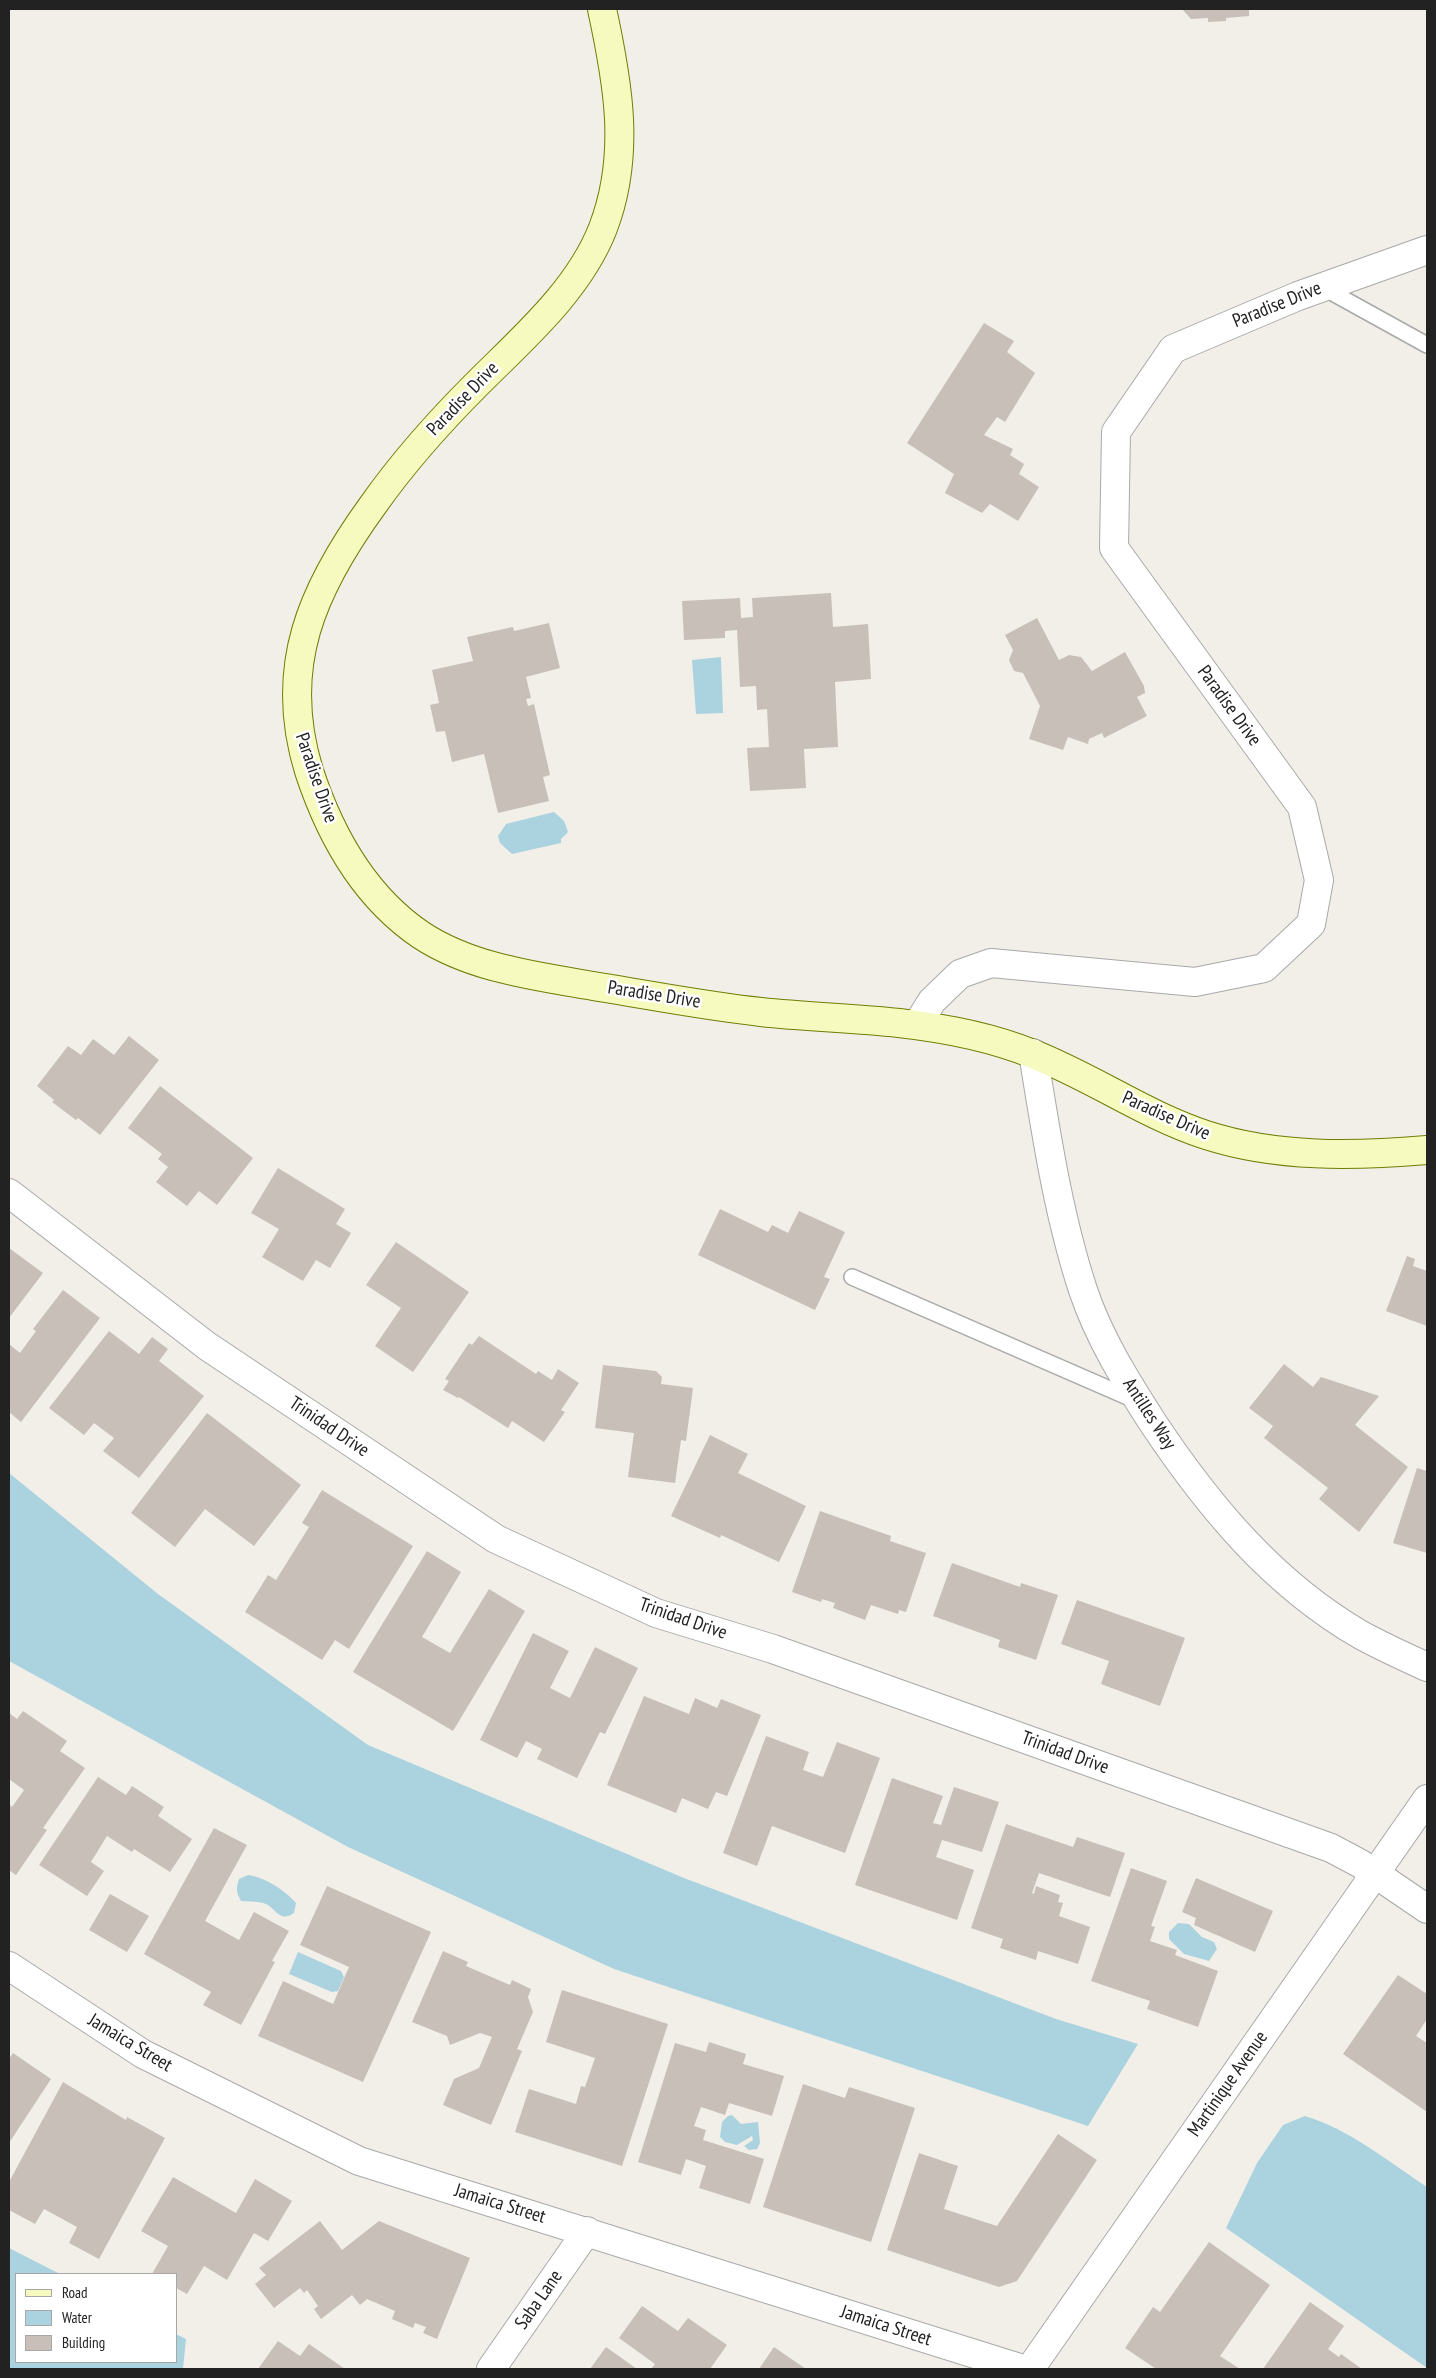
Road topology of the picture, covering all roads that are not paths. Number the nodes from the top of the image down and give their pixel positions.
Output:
1 (602, 9) edge
2 (1427, 250) edge
3 (1322, 287) junction
4 (1427, 345) edge
5 (917, 1025) junction
6 (1033, 1053) junction
7 (1427, 1150) edge
8 (9, 1194) edge
9 (852, 1277) dead end
10 (1140, 1403) junction
11 (1427, 1667) edge
12 (1427, 1799) edge
13 (1376, 1873) junction
14 (1427, 1909) edge
15 (9, 1966) edge
16 (588, 2231) junction
17 (491, 2369) edge
18 (1023, 2369) edge
19 (1030, 2369) edge

1 - 5 street, Paradise Drive
2 - 3 street, Paradise Drive
3 - 4 lane
3 - 5 street, Paradise Drive
5 - 6 street, Paradise Drive
6 - 7 street, Paradise Drive
6 - 10 street, Antilles Way
8 - 13 street, Trinidad Drive
9 - 10 lane
10 - 11 street, Antilles Way
12 - 13 street, Martinique Avenue
13 - 14 street, Trinidad Drive
13 - 19 street, Martinique Avenue
15 - 16 street, Jamaica Street
16 - 17 street, Saba Lane
16 - 18 street, Jamaica Street

